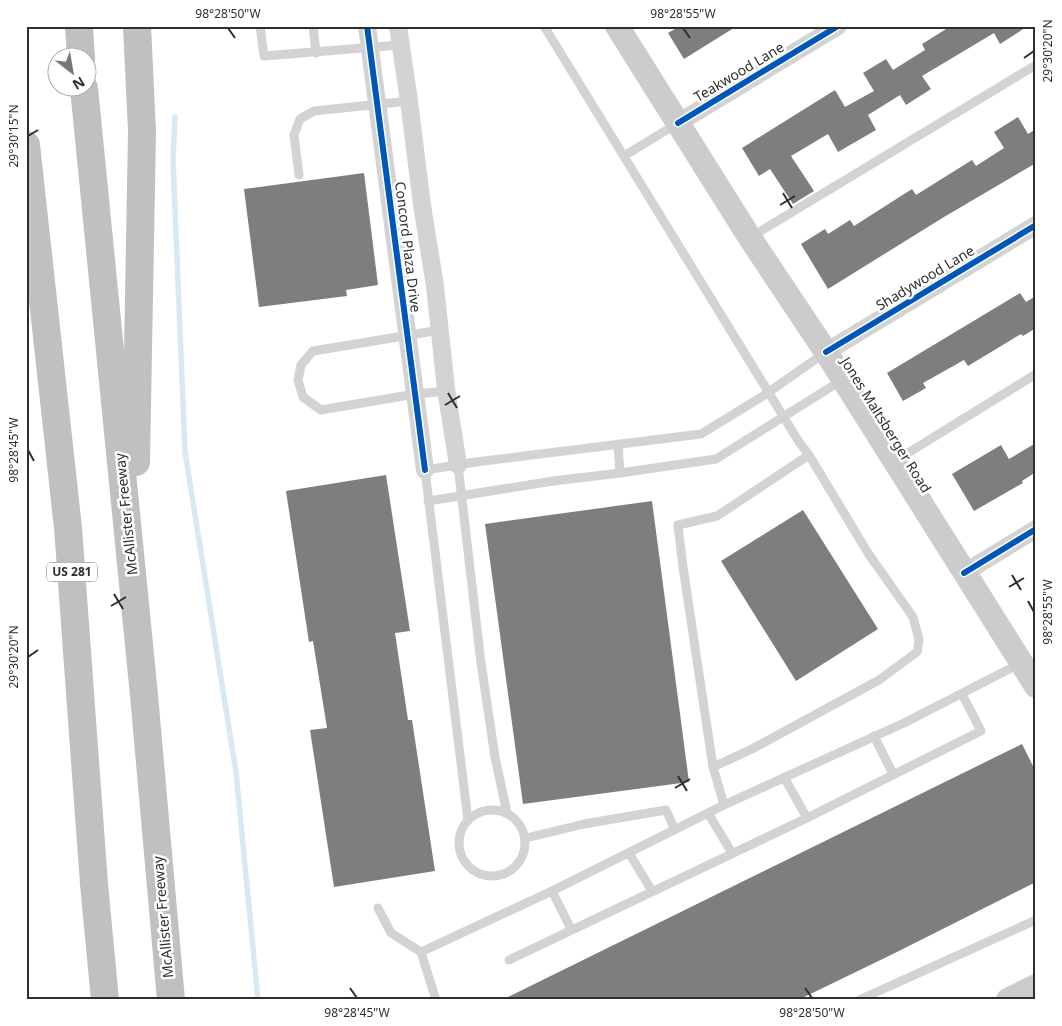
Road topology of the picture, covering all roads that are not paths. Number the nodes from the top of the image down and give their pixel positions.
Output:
1 (79, 26) edge
2 (137, 26) edge
3 (260, 26) edge
4 (313, 26) edge
5 (367, 26) edge
6 (398, 26) edge
7 (544, 26) edge
8 (617, 26) edge
9 (838, 26) edge
10 (400, 45) junction
11 (80, 48) edge
12 (370, 49) junction
13 (316, 53) junction
14 (1036, 65) edge
15 (85, 98) edge
16 (409, 101) junction
17 (377, 104) junction
18 (678, 123) junction
19 (26, 146) edge
20 (624, 156) junction
21 (299, 175) dead end
22 (1036, 225) edge
23 (750, 238) junction
24 (440, 330) junction
25 (407, 335) junction
26 (826, 352) junction
27 (1036, 374) edge
28 (843, 379) junction
29 (446, 391) junction
30 (768, 392) junction
31 (415, 394) junction
32 (783, 416) junction
33 (618, 445) junction
34 (809, 456) junction
35 (895, 461) junction
36 (458, 465) junction
37 (425, 470) junction
38 (620, 473) junction
39 (462, 494) junction
40 (428, 501) junction
41 (1036, 530) edge
42 (964, 573) junction
43 (134, 593) junction
44 (1021, 662) junction
45 (1036, 686) edge
46 (962, 694) junction
47 (874, 736) junction
48 (713, 767) junction
49 (893, 774) junction
50 (784, 777) junction
51 (724, 805) junction
52 (508, 813) junction
53 (708, 814) junction
54 (807, 818) junction
55 (468, 820) junction
56 (675, 830) junction
57 (526, 838) junction
58 (629, 853) junction
59 (732, 854) junction
60 (552, 891) junction
61 (652, 891) junction
62 (378, 908) dead end
63 (1036, 920) edge
64 (571, 929) junction
65 (421, 952) junction
66 (509, 960) dead end
67 (1036, 986) edge
68 (105, 1000) edge
69 (171, 1000) edge
70 (436, 1000) edge
71 (859, 1000) edge
72 (1008, 1000) edge

1 - 11 highway
2 - 43 highway
3 - 13 lane
4 - 13 lane
5 - 12 street, Concord Plaza Drive
6 - 10 street, Concord Plaza Drive
7 - 20 lane
8 - 18 main road, Jones Maltsberger Road
9 - 18 street, Teakwood Lane
10 - 12 lane
10 - 16 street, Concord Plaza Drive
12 - 13 lane
12 - 17 street, Concord Plaza Drive
14 - 23 lane
15 - 43 highway, McAllister Freeway
16 - 17 lane
16 - 24 street, Concord Plaza Drive
17 - 21 lane
17 - 25 street, Concord Plaza Drive
18 - 20 lane
18 - 23 main road, Jones Maltsberger Road
19 - 68 highway, US 281
20 - 30 lane
22 - 26 street, Shadywood Lane
23 - 26 main road, Jones Maltsberger Road
24 - 25 lane
24 - 29 street, Concord Plaza Drive
25 - 31 street, Concord Plaza Drive
25 - 31 lane
26 - 28 main road, Jones Maltsberger Road
26 - 30 lane
27 - 35 lane
28 - 32 lane
28 - 35 main road, Jones Maltsberger Road
29 - 31 lane
29 - 36 street, Concord Plaza Drive
30 - 32 lane
30 - 33 lane
31 - 37 street, Concord Plaza Drive
32 - 34 lane
32 - 38 lane
33 - 36 lane
33 - 38 lane
34 - 48 lane
34 - 48 lane
35 - 42 main road, Jones Maltsberger Road
36 - 37 lane
36 - 39 lane
37 - 40 lane
38 - 39 lane
39 - 40 lane
39 - 52 lane
40 - 55 lane
41 - 42 street
42 - 44 main road, Jones Maltsberger Road
43 - 69 highway, McAllister Freeway
44 - 45 main road, Jones Maltsberger Road
44 - 46 lane
46 - 47 lane
46 - 49 lane
47 - 49 lane
47 - 50 lane
48 - 51 lane
49 - 54 lane
50 - 51 lane
50 - 54 lane
51 - 53 lane
52 - 55 lane
52 - 57 lane
53 - 56 lane
53 - 59 lane
54 - 59 lane
55 - 57 lane
56 - 57 lane
56 - 58 lane
58 - 60 lane
58 - 61 lane
59 - 61 lane
60 - 64 lane
60 - 65 lane
61 - 64 lane
62 - 65 lane
63 - 71 lane
64 - 66 lane
65 - 70 lane
67 - 72 main road

